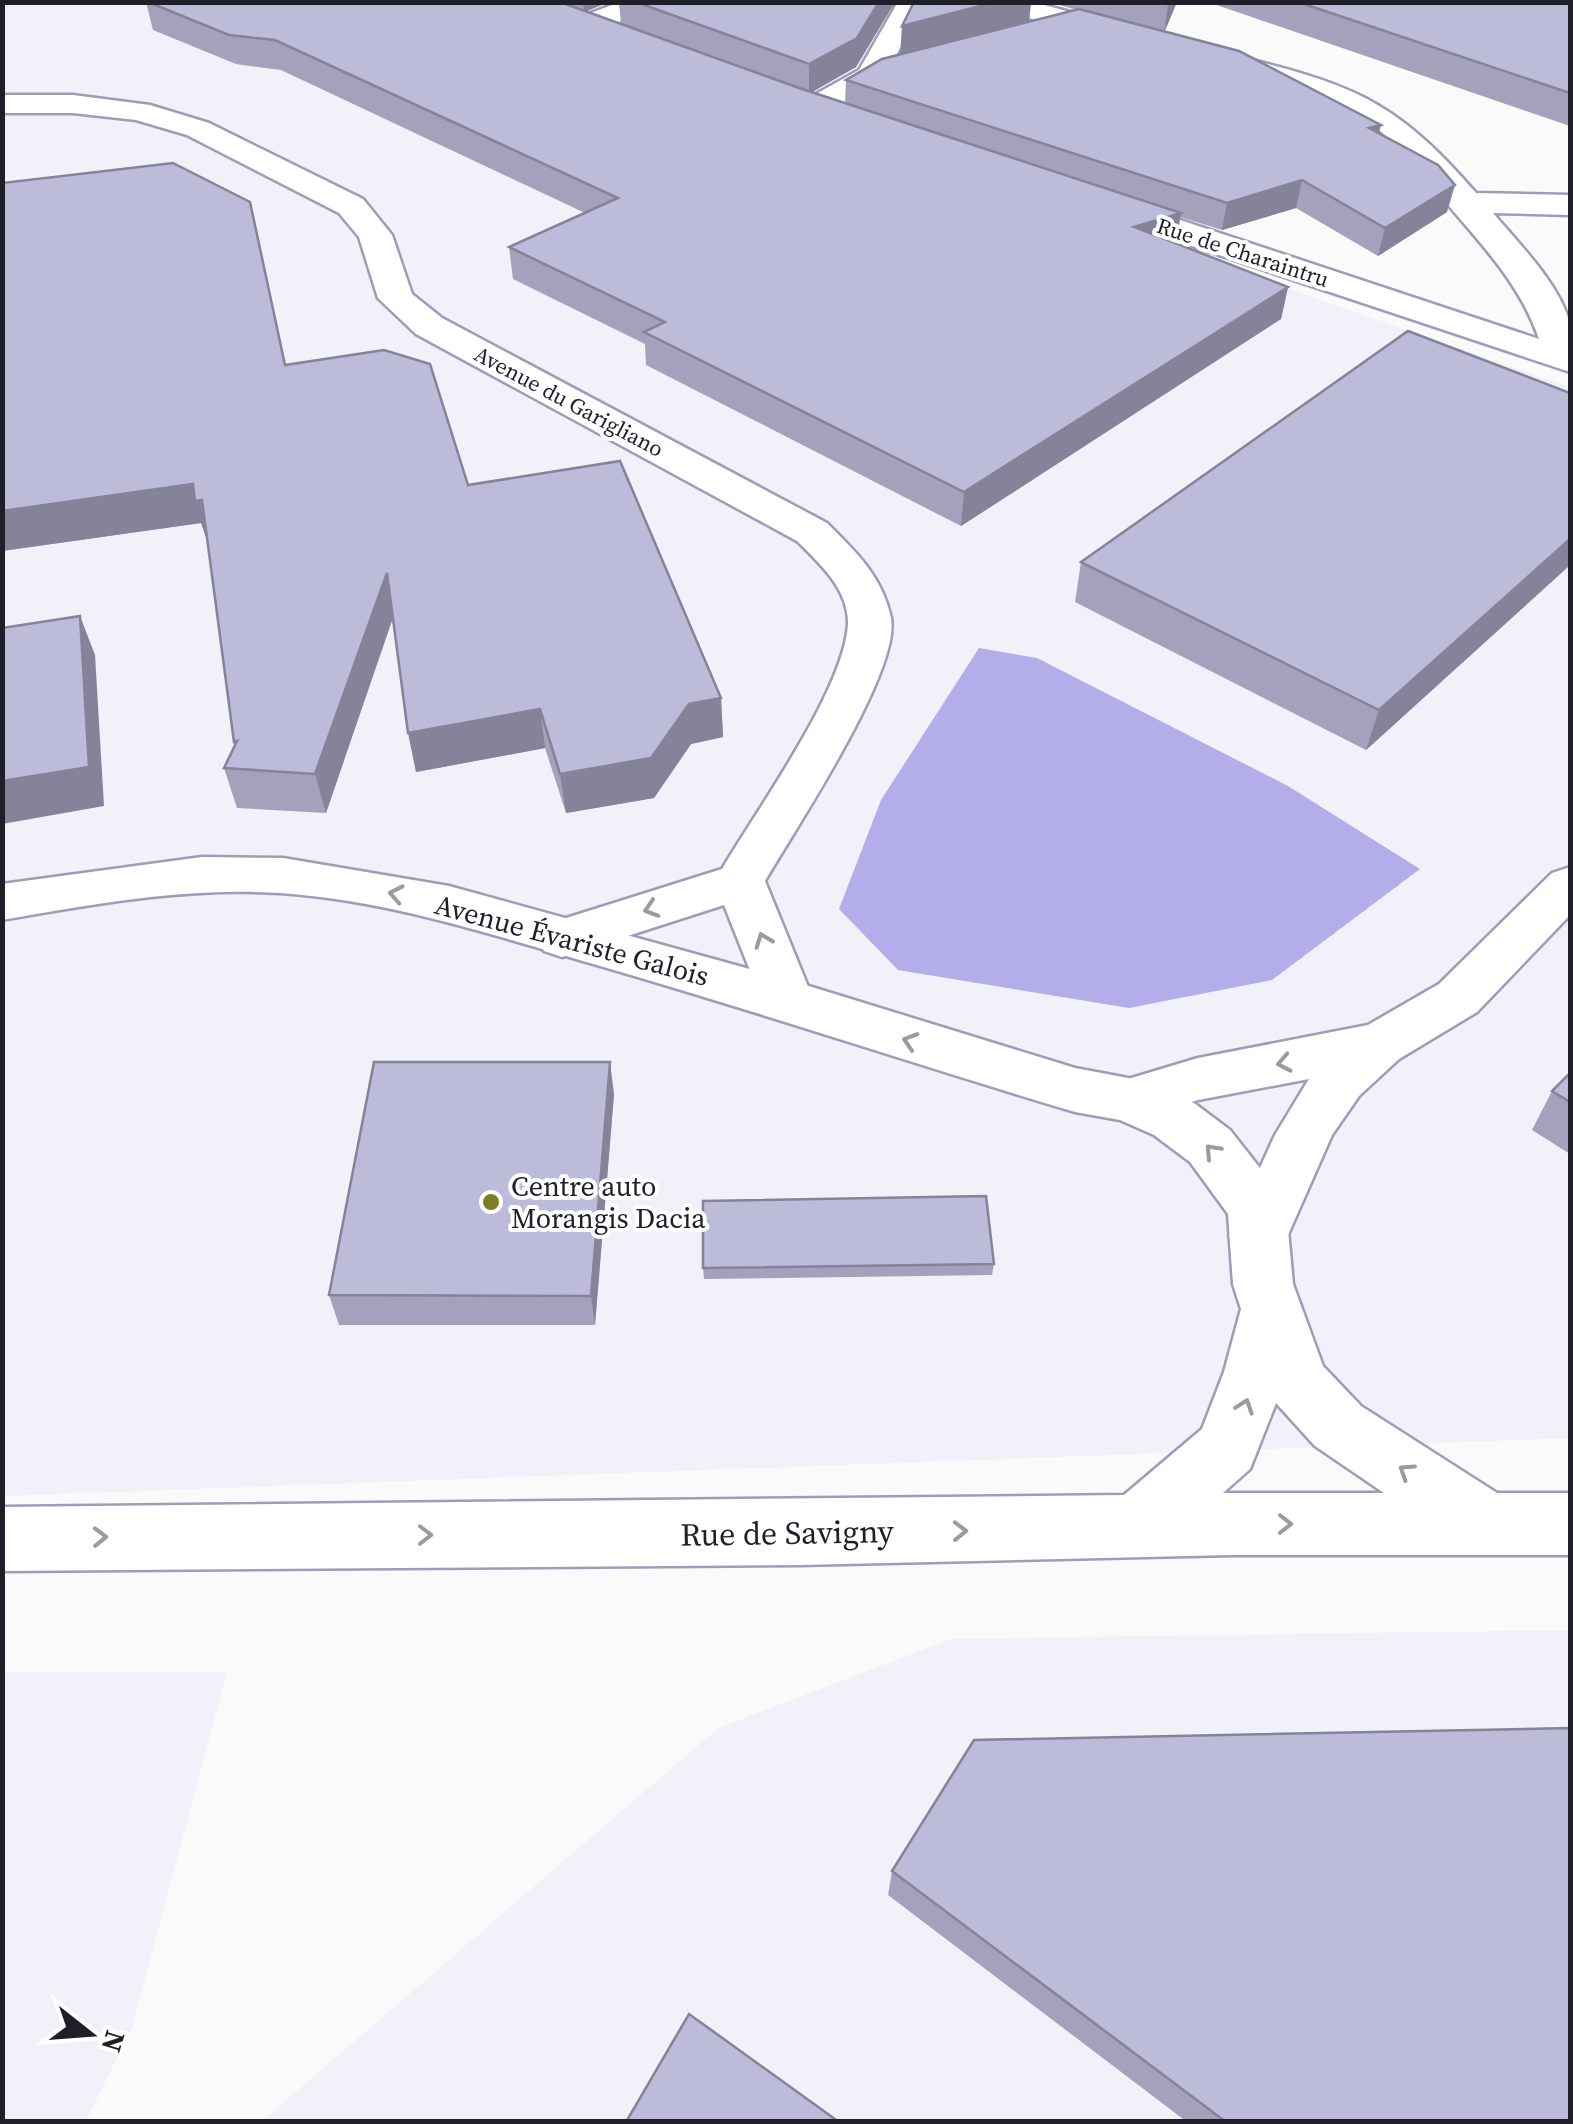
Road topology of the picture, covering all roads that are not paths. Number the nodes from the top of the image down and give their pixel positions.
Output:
1 (647, 2) edge
2 (912, 2) edge
3 (1001, 3) edge
4 (551, 14) edge
5 (1075, 22) junction
6 (582, 26) junction
7 (1019, 37) edge
8 (1149, 42) edge
9 (634, 46) edge
10 (1186, 52) edge
11 (944, 56) edge
12 (870, 76) junction
13 (776, 96) edge
14 (2, 104) edge
15 (811, 109) junction
16 (846, 120) edge
17 (1074, 196) edge
18 (1464, 202) junction
19 (1570, 205) edge
20 (1567, 360) edge
21 (740, 881) junction
22 (1570, 885) edge
23 (2, 902) edge
24 (562, 938) junction
25 (786, 1000) junction
26 (1380, 1044) junction
27 (1128, 1100) junction
28 (1258, 1236) junction
29 (1272, 1308) junction
30 (1488, 1524) junction
31 (1570, 1524) edge
32 (1135, 1528) junction
33 (2, 1539) edge

1 - 6 street
2 - 12 street
3 - 5 street
4 - 6 street
5 - 7 street
5 - 8 street
6 - 9 street
10 - 18 street
11 - 12 street
12 - 15 street
13 - 15 street
14 - 21 street, Avenue du Garigliano
15 - 16 street
17 - 20 street, Rue de Charaintru
18 - 19 street
18 - 20 street
21 -> 24 street
25 -> 21 street
22 - 26 street, Avenue Évariste Galois
24 -> 23 street, Avenue Évariste Galois
24 - 25 street, Avenue Évariste Galois
27 -> 25 street, Avenue Évariste Galois
26 -> 27 street, Avenue Évariste Galois
26 - 28 street, Avenue Évariste Galois
28 -> 27 street, Avenue Évariste Galois
28 - 29 street, Avenue Évariste Galois
30 -> 29 street, Avenue Évariste Galois
32 -> 29 street
30 - 31 street, Rue de Savigny
32 -> 30 street, Rue de Savigny
33 -> 32 street, Rue de Savigny

